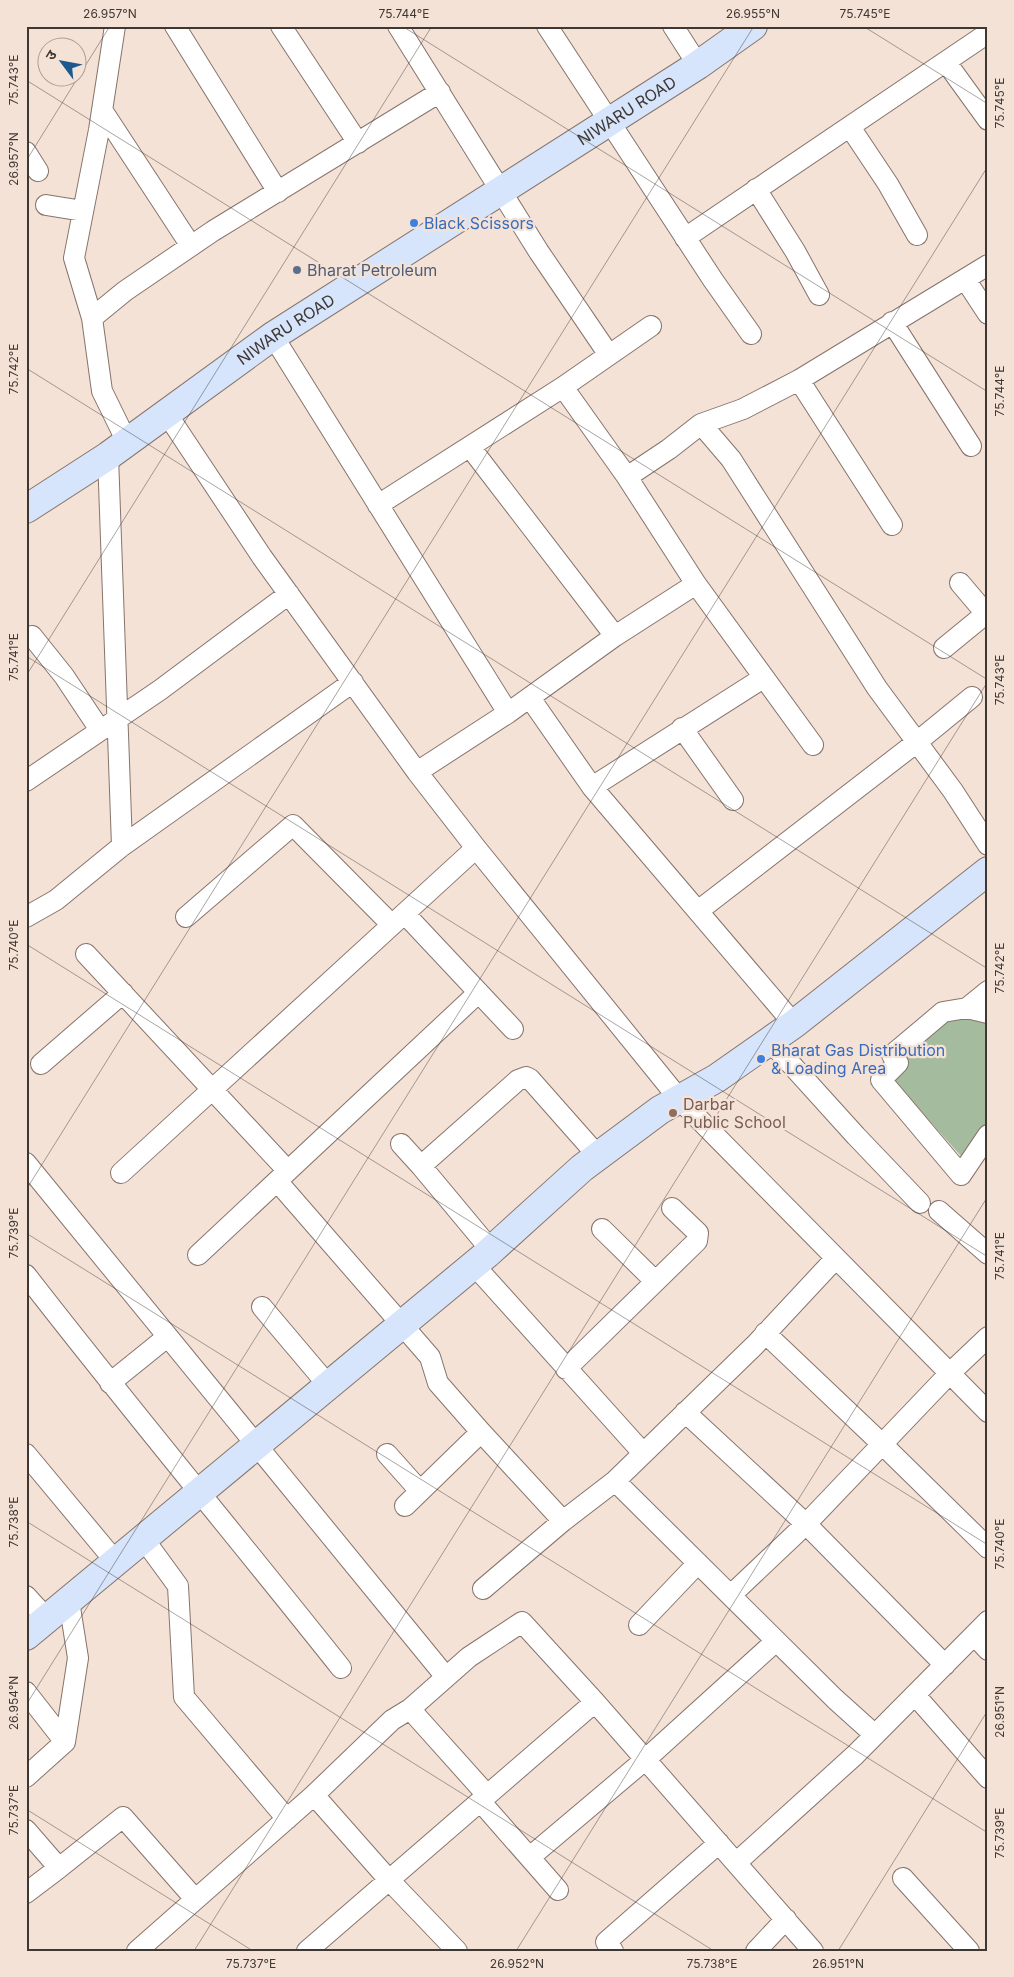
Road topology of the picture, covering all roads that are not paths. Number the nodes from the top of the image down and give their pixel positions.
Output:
1 (115, 26) edge
2 (175, 26) edge
3 (281, 26) edge
4 (398, 26) edge
5 (547, 26) edge
6 (673, 26) edge
7 (753, 26) edge
8 (988, 33) edge
9 (946, 62) junction
10 (698, 64) junction
11 (440, 92) junction
12 (102, 110) junction
13 (988, 120) edge
14 (609, 121) junction
15 (850, 127) junction
16 (358, 143) junction
17 (26, 152) edge
18 (38, 171) dead end
19 (756, 189) junction
20 (502, 190) junction
21 (278, 192) junction
22 (46, 205) dead end
23 (83, 211) junction
24 (918, 235) dead end
25 (685, 238) junction
26 (191, 246) junction
27 (988, 265) edge
28 (965, 279) junction
29 (820, 294) dead end
30 (988, 314) edge
31 (92, 318) junction
32 (892, 322) junction
33 (651, 326) dead end
34 (750, 334) dead end
35 (273, 336) junction
36 (608, 355) junction
37 (799, 380) junction
38 (563, 387) junction
39 (167, 414) junction
40 (701, 424) junction
41 (971, 446) dead end
42 (470, 447) junction
43 (118, 449) junction
44 (627, 477) junction
45 (378, 505) junction
46 (26, 509) edge
47 (892, 525) dead end
48 (960, 583) dead end
49 (696, 584) junction
50 (289, 594) junction
51 (987, 614) edge
52 (32, 636) dead end
53 (615, 636) junction
54 (944, 648) dead end
55 (763, 678) junction
56 (353, 682) junction
57 (972, 697) dead end
58 (530, 698) junction
59 (508, 713) junction
60 (118, 718) junction
61 (682, 728) junction
62 (100, 730) junction
63 (917, 742) junction
64 (814, 745) dead end
65 (417, 772) junction
66 (26, 781) edge
67 (592, 787) junction
68 (733, 800) dead end
69 (988, 845) edge
70 (122, 846) junction
71 (476, 848) junction
72 (988, 871) edge
73 (698, 911) junction
74 (186, 916) dead end
75 (26, 917) edge
76 (398, 919) junction
77 (86, 954) dead end
78 (988, 992) edge
79 (478, 993) junction
80 (123, 994) junction
81 (967, 1008) junction
82 (988, 1013) edge
83 (794, 1024) junction
84 (513, 1029) dead end
85 (770, 1041) junction
86 (41, 1064) dead end
87 (212, 1090) junction
88 (680, 1100) junction
89 (988, 1135) edge
90 (401, 1144) dead end
91 (598, 1156) junction
92 (26, 1163) edge
93 (420, 1166) junction
94 (121, 1173) dead end
95 (282, 1176) junction
96 (920, 1203) dead end
97 (672, 1208) dead end
98 (939, 1211) dead end
99 (602, 1229) dead end
100 (988, 1254) edge
101 (198, 1255) dead end
102 (483, 1258) junction
103 (836, 1258) junction
104 (26, 1275) edge
105 (655, 1281) junction
106 (262, 1307) dead end
107 (402, 1324) junction
108 (765, 1333) junction
109 (988, 1336) edge
110 (167, 1337) junction
111 (566, 1368) junction
112 (950, 1374) junction
113 (110, 1383) junction
114 (328, 1385) junction
115 (685, 1412) junction
116 (988, 1412) edge
117 (481, 1432) junction
118 (882, 1444) junction
119 (256, 1445) junction
120 (644, 1453) junction
121 (26, 1454) edge
122 (387, 1454) dead end
123 (615, 1481) junction
124 (200, 1491) junction
125 (420, 1491) junction
126 (405, 1506) dead end
127 (563, 1521) junction
128 (806, 1524) junction
129 (143, 1538) junction
130 (988, 1548) edge
131 (116, 1561) junction
132 (698, 1563) junction
133 (483, 1589) dead end
134 (731, 1595) junction
135 (26, 1596) edge
136 (69, 1600) junction
137 (639, 1625) dead end
138 (36, 1627) edge
139 (981, 1628) edge
140 (776, 1641) junction
141 (988, 1650) edge
142 (944, 1665) junction
143 (341, 1668) dead end
144 (446, 1677) junction
145 (26, 1692) edge
146 (915, 1695) junction
147 (595, 1702) junction
148 (410, 1709) junction
149 (875, 1735) junction
150 (66, 1742) junction
151 (646, 1759) junction
152 (26, 1777) edge
153 (988, 1778) edge
154 (314, 1795) junction
155 (484, 1798) junction
156 (287, 1818) junction
157 (26, 1830) edge
158 (719, 1843) junction
159 (530, 1857) junction
160 (737, 1862) junction
161 (59, 1868) junction
162 (903, 1878) dead end
163 (389, 1880) junction
164 (558, 1890) dead end
165 (26, 1893) edge
166 (195, 1899) junction
167 (786, 1919) junction
168 (605, 1948) edge
169 (137, 1951) edge
170 (307, 1951) edge
171 (457, 1951) edge
172 (756, 1951) edge
173 (813, 1951) edge
174 (968, 1951) edge

1 - 12 street
2 - 21 street
3 - 16 street
4 - 11 street
5 - 14 street
6 - 10 street
7 - 10 street, NIWARU ROAD
8 - 9 street
9 - 13 street
9 - 15 street
10 - 14 street, NIWARU ROAD
11 - 16 street
11 - 20 street
12 - 23 street
12 - 26 street
14 - 20 street, NIWARU ROAD
14 - 25 street
15 - 19 street
15 - 24 street
16 - 21 street
17 - 18 street
19 - 25 street
19 - 29 street
20 - 35 street, NIWARU ROAD
20 - 36 street
21 - 26 street
22 - 23 street
23 - 31 street
25 - 34 street
26 - 31 street
27 - 28 street
28 - 30 street
28 - 32 street
31 - 43 street
32 - 37 street
32 - 41 street
33 - 36 street
35 - 39 street, NIWARU ROAD
35 - 45 street
36 - 38 street
37 - 40 street
37 - 47 street
38 - 42 street
38 - 44 street
39 - 43 street, NIWARU ROAD
39 - 50 street
40 - 44 street
40 - 63 street
42 - 45 street
42 - 53 street
43 - 46 street, NIWARU ROAD
43 - 60 street
44 - 49 street
45 - 59 street
48 - 51 street
49 - 53 street
49 - 55 street
50 - 56 street
50 - 60 street
51 - 54 street
52 - 62 street
53 - 58 street
55 - 61 street
55 - 64 street
56 - 65 street
56 - 70 street
57 - 63 street
58 - 59 street
58 - 67 street
59 - 65 street
60 - 62 street
60 - 70 street
61 - 67 street
61 - 68 street
62 - 66 street
63 - 69 street
63 - 73 street
65 - 71 street
67 - 73 street
70 - 75 street
71 - 76 street
71 - 88 street
72 - 83 street
73 - 83 street
74 - 76 street
76 - 79 street
76 - 87 street
77 - 80 street
78 - 81 street
79 - 84 street
79 - 95 street
80 - 86 street
80 - 87 street
81 - 82 street
81 - 89 street
83 - 85 street
85 - 88 street
85 - 96 street
87 - 94 street
87 - 95 street
88 - 91 street
88 - 103 street
90 - 93 street
91 - 93 street
91 - 102 street
92 - 110 street
93 - 102 street
95 - 101 street
95 - 107 street
97 - 105 street
98 - 100 street
99 - 105 street
102 - 107 street
102 - 111 street
103 - 108 street
103 - 112 street
104 - 113 street
105 - 111 street
106 - 114 street
107 - 114 street
107 - 117 street
108 - 115 street
108 - 118 street
109 - 112 street
110 - 113 street
110 - 119 street
111 - 120 street
112 - 116 street
112 - 118 street
113 - 124 street
114 - 119 street
115 - 120 street
115 - 128 street
117 - 125 street
117 - 127 street
118 - 128 street
118 - 130 street
119 - 124 street
119 - 144 street
120 - 123 street
121 - 131 street
122 - 125 street
123 - 127 street
123 - 132 street
124 - 129 street
124 - 143 street
125 - 126 street
127 - 133 street
128 - 134 street
128 - 142 street
129 - 131 street
129 - 156 street
131 - 136 street
132 - 134 street
132 - 137 street
134 - 140 street
135 - 138 street
136 - 138 street
136 - 150 street
139 - 141 street
139 - 142 street
140 - 149 street
140 - 151 street
142 - 146 street
144 - 147 street
144 - 148 street
145 - 150 street
146 - 149 street
146 - 153 street
147 - 151 street
147 - 155 street
148 - 154 street
148 - 155 street
149 - 160 street
150 - 152 street
151 - 158 street
151 - 159 street
154 - 156 street
154 - 163 street
155 - 159 street
155 - 163 street
156 - 166 street
157 - 161 street
158 - 160 street
158 - 168 street
159 - 164 street
160 - 167 street
161 - 165 street
161 - 166 street
162 - 174 street
163 - 170 street
163 - 171 street
166 - 169 street
167 - 172 street
167 - 173 street

